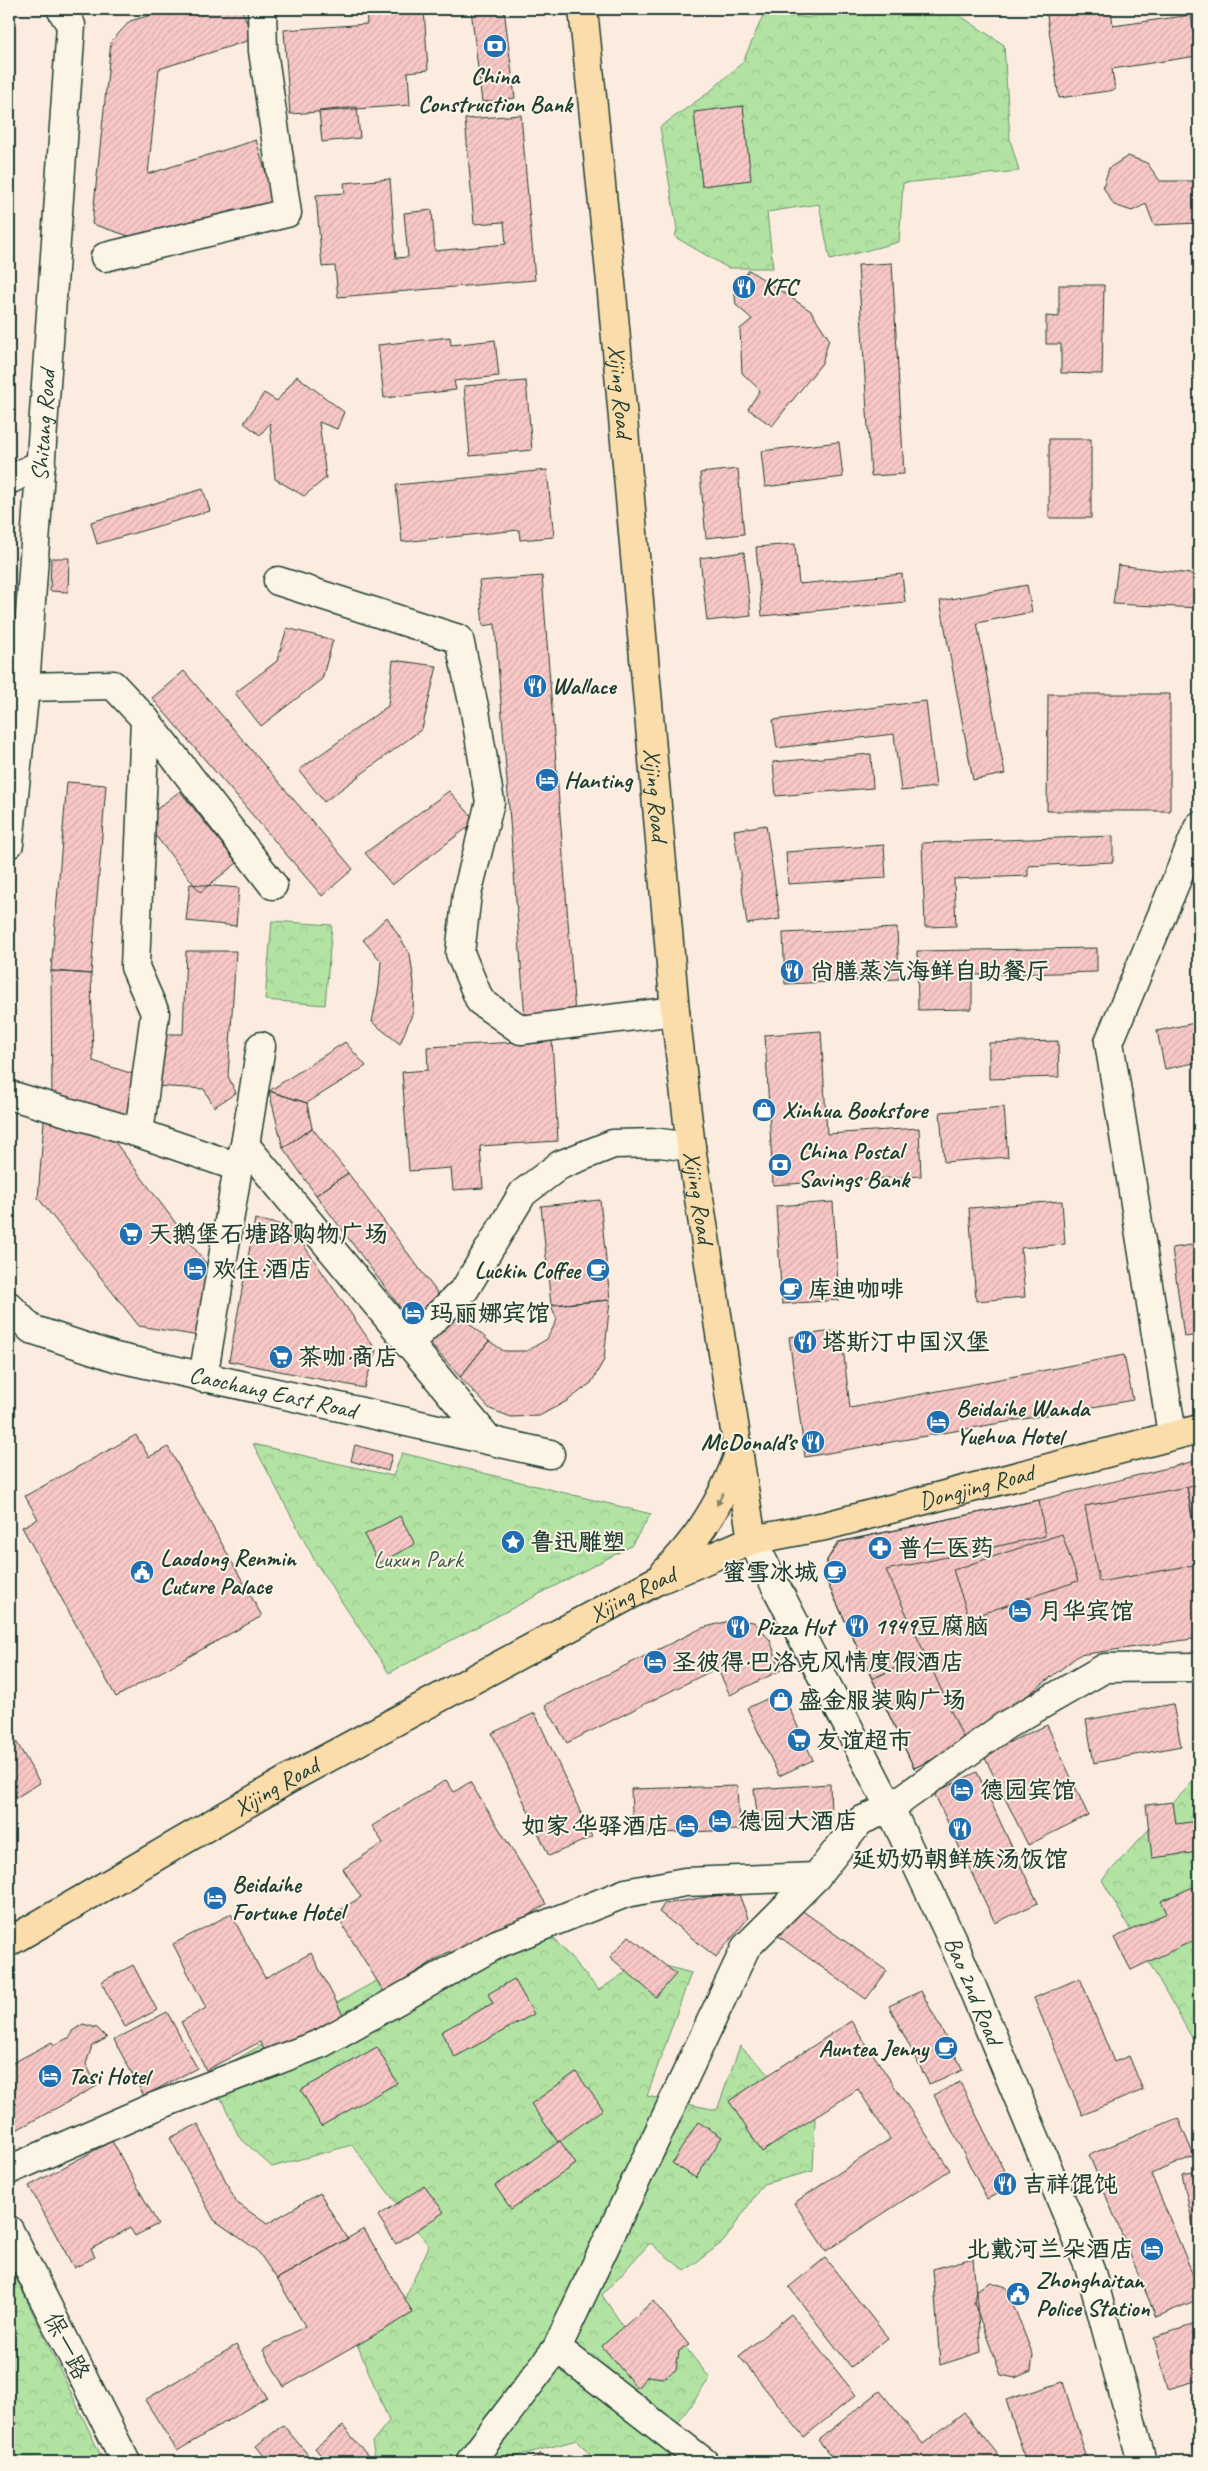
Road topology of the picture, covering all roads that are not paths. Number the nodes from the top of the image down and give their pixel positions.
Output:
1 (61, 9) edge
2 (262, 9) edge
3 (583, 9) edge
4 (104, 257) dead end
5 (41, 464) junction
6 (9, 480) edge
7 (278, 581) dead end
8 (25, 687) junction
9 (145, 719) junction
10 (1199, 826) edge
11 (9, 844) edge
12 (273, 885) dead end
13 (674, 1011) junction
14 (261, 1046) dead end
15 (9, 1095) edge
16 (139, 1133) junction
17 (691, 1147) junction
18 (242, 1156) junction
19 (9, 1306) edge
20 (408, 1344) junction
21 (203, 1378) junction
22 (1199, 1429) edge
23 (1172, 1434) junction
24 (489, 1440) junction
25 (550, 1454) dead end
26 (739, 1454) junction
27 (752, 1540) junction
28 (656, 1581) junction
29 (1199, 1667) edge
30 (890, 1808) junction
31 (816, 1877) junction
32 (9, 1942) edge
33 (9, 2170) edge
34 (9, 2230) edge
35 (557, 2348) junction
36 (126, 2462) edge
37 (470, 2462) edge
38 (704, 2462) edge
39 (1142, 2462) edge

1 - 5 street, Shitang Road
2 - 4 street
3 - 13 main road, Xijing Road
5 - 6 street
5 - 8 street, Shitang Road
7 - 13 street
8 - 9 street
8 - 11 street, Shitang Road
9 - 12 street
9 - 16 street
10 - 23 street
13 - 17 main road, Xijing Road
14 - 18 street
15 - 16 street
16 - 18 street
17 - 20 street
17 - 26 main road, Xijing Road
18 - 20 street
18 - 21 street
19 - 21 street, Caochang East Road
20 - 24 street
21 - 24 street, Caochang East Road
22 - 23 main road, Dongjing Road
23 - 27 main road, Dongjing Road
24 - 25 street, Caochang East Road
26 - 27 main road, Xijing Road
26 -> 28 main road
27 - 28 main road, Xijing Road
27 - 30 street, Bao 2nd Road
28 - 32 main road, Xijing Road
29 - 30 street
30 - 31 street
30 - 39 street, Bao 2nd Road
31 - 33 street
31 - 35 street
34 - 36 street, 保一路
35 - 37 street
35 - 38 street

